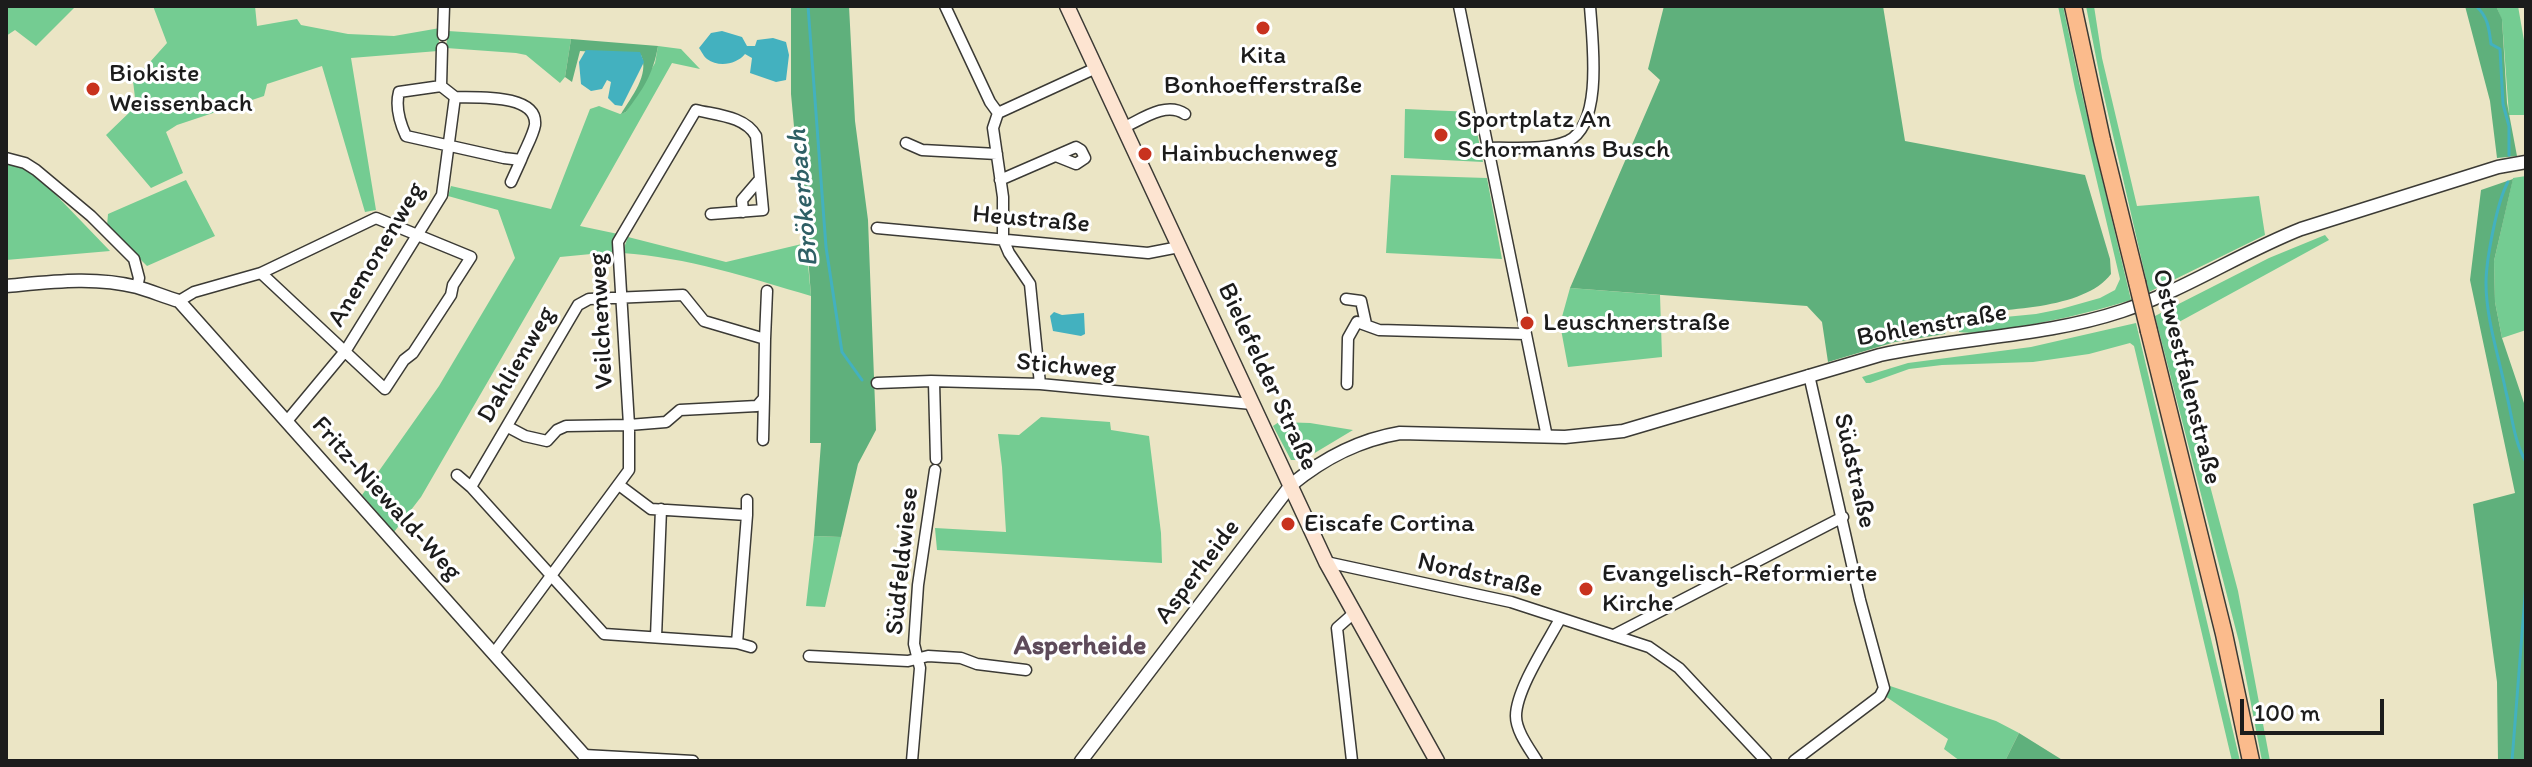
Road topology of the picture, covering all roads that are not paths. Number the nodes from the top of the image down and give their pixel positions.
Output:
1 (444, 6) edge
2 (945, 6) edge
3 (1067, 6) edge
4 (1459, 6) edge
5 (1590, 6) edge
6 (2073, 6) edge
7 (443, 35) dead end
8 (442, 48) dead end
9 (1096, 68) junction
10 (441, 86) junction
11 (455, 97) junction
12 (998, 113) junction
13 (1185, 114) dead end
14 (1123, 128) junction
15 (906, 143) dead end
16 (448, 146) junction
17 (1488, 148) junction
18 (997, 154) junction
19 (1056, 156) dead end
20 (6, 158) edge
21 (521, 160) junction
22 (2526, 162) edge
23 (760, 179) junction
24 (1000, 180) junction
25 (511, 182) dead end
26 (743, 212) junction
27 (711, 214) dead end
28 (877, 228) dead end
29 (417, 234) junction
30 (1003, 239) junction
31 (1179, 247) junction
32 (261, 273) junction
33 (6, 286) edge
34 (137, 287) junction
35 (767, 291) dead end
36 (622, 296) junction
37 (1346, 299) dead end
38 (179, 301) junction
39 (1362, 323) junction
40 (1525, 334) junction
41 (765, 339) junction
42 (346, 350) junction
43 (1810, 380) junction
44 (934, 382) junction
45 (877, 383) dead end
46 (1040, 384) junction
47 (1347, 384) dead end
48 (764, 398) junction
49 (1252, 404) junction
50 (287, 421) junction
51 (629, 425) junction
52 (508, 427) junction
53 (1547, 437) junction
54 (763, 440) dead end
55 (457, 475) dead end
56 (619, 485) junction
57 (1291, 485) junction
58 (471, 487) junction
59 (747, 500) dead end
60 (661, 509) junction
61 (747, 515) junction
62 (1843, 517) junction
63 (1326, 562) junction
64 (551, 576) junction
65 (1354, 613) junction
66 (1560, 619) junction
67 (1614, 635) junction
68 (656, 637) junction
69 (737, 643) junction
70 (751, 647) dead end
71 (494, 653) junction
72 (809, 656) dead end
73 (918, 657) junction
74 (1026, 670) dead end
75 (585, 758) edge
76 (1800, 759) edge
77 (693, 761) edge
78 (912, 761) edge
79 (1081, 761) edge
80 (1352, 761) edge
81 (1437, 761) edge
82 (1537, 761) edge
83 (1766, 761) edge
84 (2251, 761) edge

1 - 7 street
2 - 12 street
3 - 9 main road, Bielefelder Straße
4 - 17 street
5 - 17 street
6 - 84 main road, Ostwestfalenstraße, bridge
8 - 10 street
9 - 12 street
9 - 14 main road, Bielefelder Straße
10 - 11 street
10 - 16 street
11 - 16 street, Anemonenweg
11 - 21 street
12 - 18 street
13 - 14 street
14 - 31 main road, Bielefelder Straße
15 - 18 street
16 - 21 street
16 - 29 street, Anemonenweg
17 - 40 street
18 - 24 street
19 - 24 street
20 - 34 street
21 - 25 street
22 - 43 street, Bohlenstraße
23 - 26 street
23 - 26 street, Veilchenweg
23 - 36 street, Veilchenweg
24 - 30 street
26 - 27 street
28 - 30 street, Heustraße
29 - 32 street
29 - 42 street, Anemonenweg
29 - 42 street
30 - 31 street, Heustraße
30 - 46 street
31 - 49 main road, Bielefelder Straße
32 - 38 street
32 - 42 street
33 - 34 street, Fritz-Niewald-Weg
34 - 38 street, Fritz-Niewald-Weg
35 - 41 street
36 - 41 street, Dahlienweg
36 - 51 street, Veilchenweg
36 - 52 street, Dahlienweg
37 - 39 street
38 - 50 street, Fritz-Niewald-Weg
39 - 40 street
39 - 47 street
40 - 53 street
41 - 48 street
42 - 50 street, Anemonenweg
43 - 53 street, Bohlenstraße
43 - 62 street, Südstraße
44 - 45 street, Stichweg
44 - 46 street, Stichweg
44 - 73 street, Südfeldwiese
46 - 49 street, Stichweg
48 - 51 street
48 - 54 street
49 - 57 main road, Bielefelder Straße
50 - 71 street, Fritz-Niewald-Weg
51 - 52 street
51 - 56 street, Veilchenweg
52 - 58 street, Dahlienweg
53 - 57 street, Bohlenstraße
55 - 58 street
56 - 60 street
56 - 64 street, Veilchenweg
57 - 63 main road, Bielefelder Straße
57 - 79 street, Asperheide
58 - 64 street
59 - 61 street
60 - 61 street
60 - 68 street
61 - 69 street
62 - 67 street
62 - 76 street, Südstraße
63 - 65 main road, Bielefelder Straße
63 - 66 street, Nordstraße
64 - 68 street
64 - 71 street, Veilchenweg
65 - 80 street
65 - 81 main road, Bielefelder Straße
66 - 67 street, Nordstraße
66 - 82 street
67 - 83 street, Nordstraße
68 - 69 street
69 - 70 street
71 - 75 street, Fritz-Niewald-Weg
72 - 73 street, Südfeldwiese
73 - 74 street
73 - 78 street, Südfeldwiese
75 - 77 street

